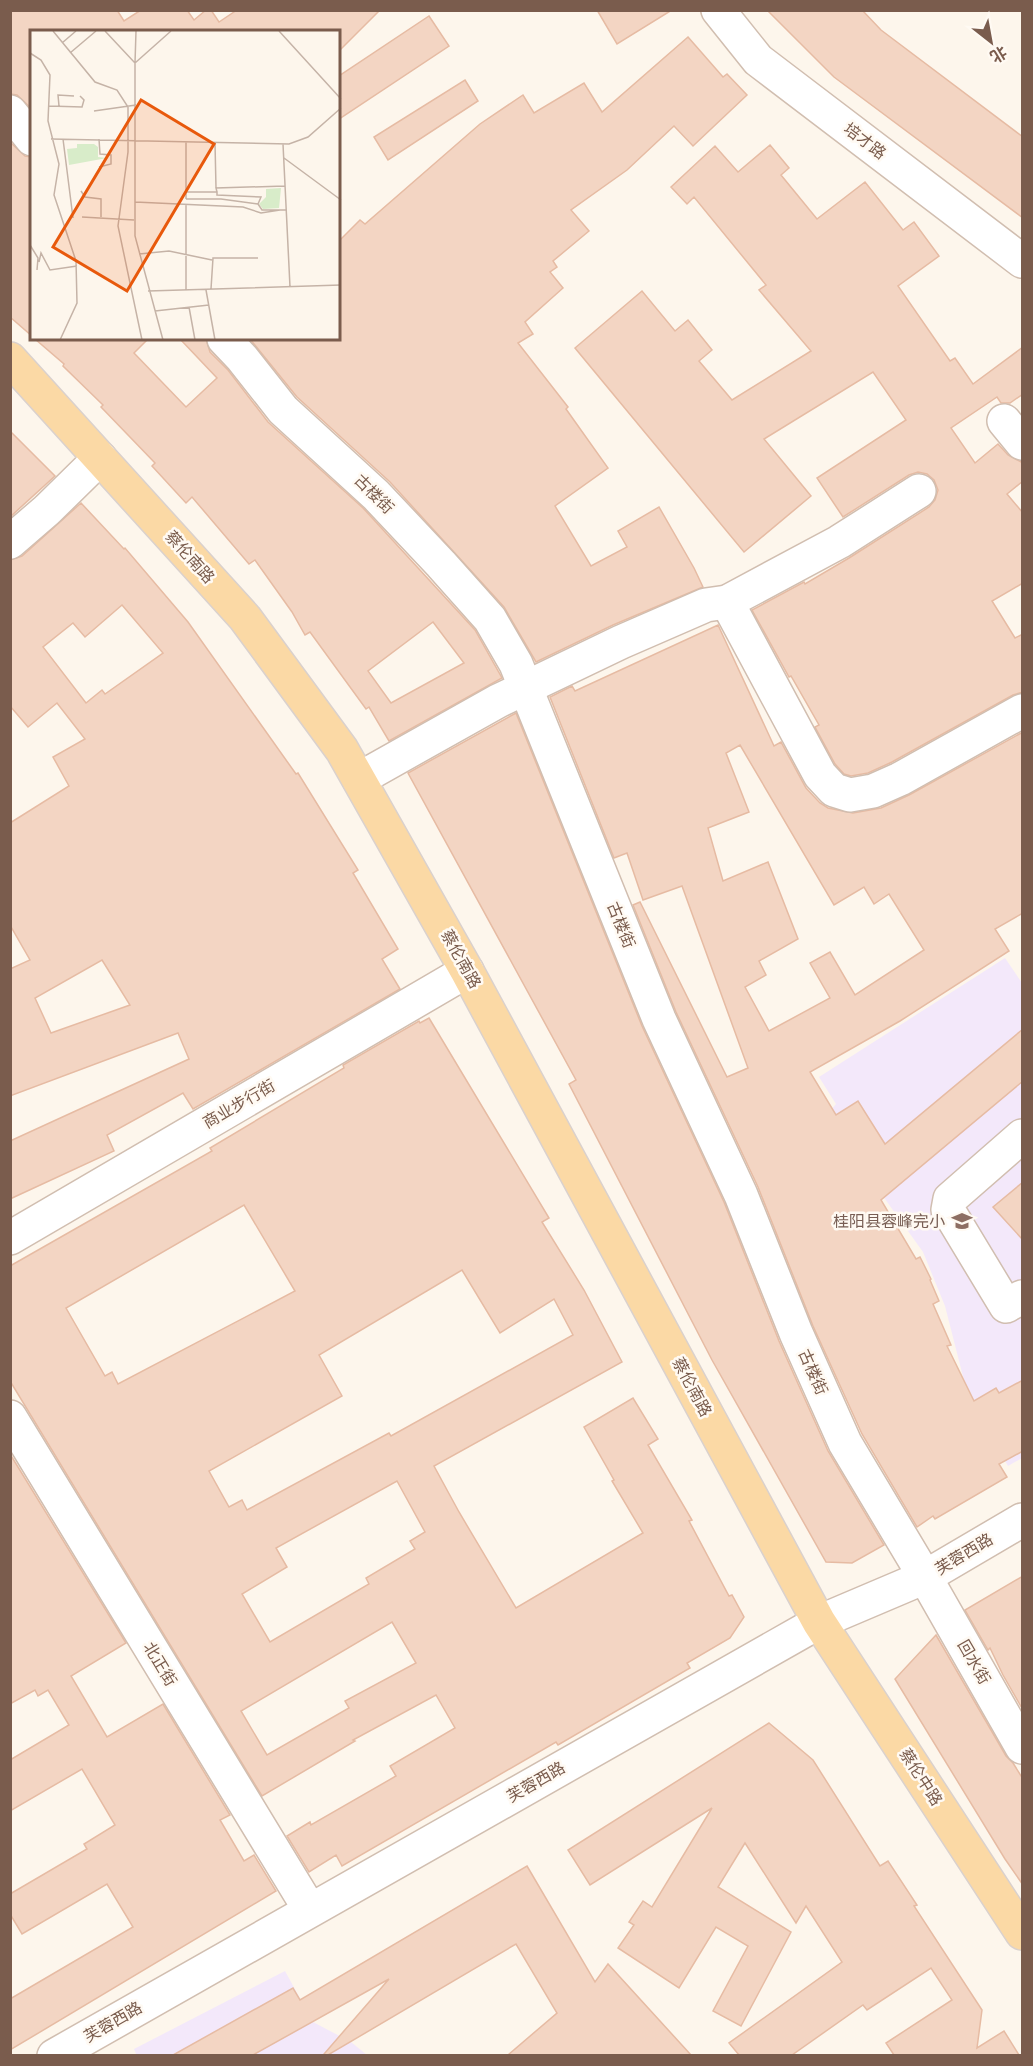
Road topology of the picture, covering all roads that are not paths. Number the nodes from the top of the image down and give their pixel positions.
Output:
1 (718, 10) edge
2 (10, 112) edge
3 (30, 137) edge
4 (1023, 261) edge
5 (225, 340) edge
6 (10, 359) edge
7 (100, 458) junction
8 (919, 491) dead end
9 (10, 542) edge
10 (727, 602) junction
11 (525, 687) junction
12 (1023, 711) edge
13 (359, 779) junction
14 (467, 970) junction
15 (1023, 1136) edge
16 (10, 1238) edge
17 (1023, 1298) edge
18 (10, 1417) edge
19 (1023, 1520) edge
20 (925, 1577) junction
21 (819, 1622) junction
22 (1023, 1747) edge
23 (310, 1910) junction
24 (1023, 1933) edge
25 (54, 2055) edge

1 - 4 street, 培才路
2 - 3 street
5 - 11 street, 古楼街
6 - 7 main road, 蔡伦南路
7 - 9 street
7 - 13 main road, 蔡伦南路
8 - 10 street
10 - 11 street
10 - 12 street
11 - 13 street
11 - 20 street, 古楼街
13 - 14 main road, 蔡伦南路
14 - 16 street, 商业步行街
14 - 21 main road, 蔡伦南路
15 - 17 street
18 - 23 street, 北正街
19 - 20 street, 芙蓉西路
20 - 21 street, 芙蓉西路
20 - 22 street, 回水街
21 - 23 street, 芙蓉西路
21 - 24 main road, 蔡伦中路
23 - 25 street, 芙蓉西路

